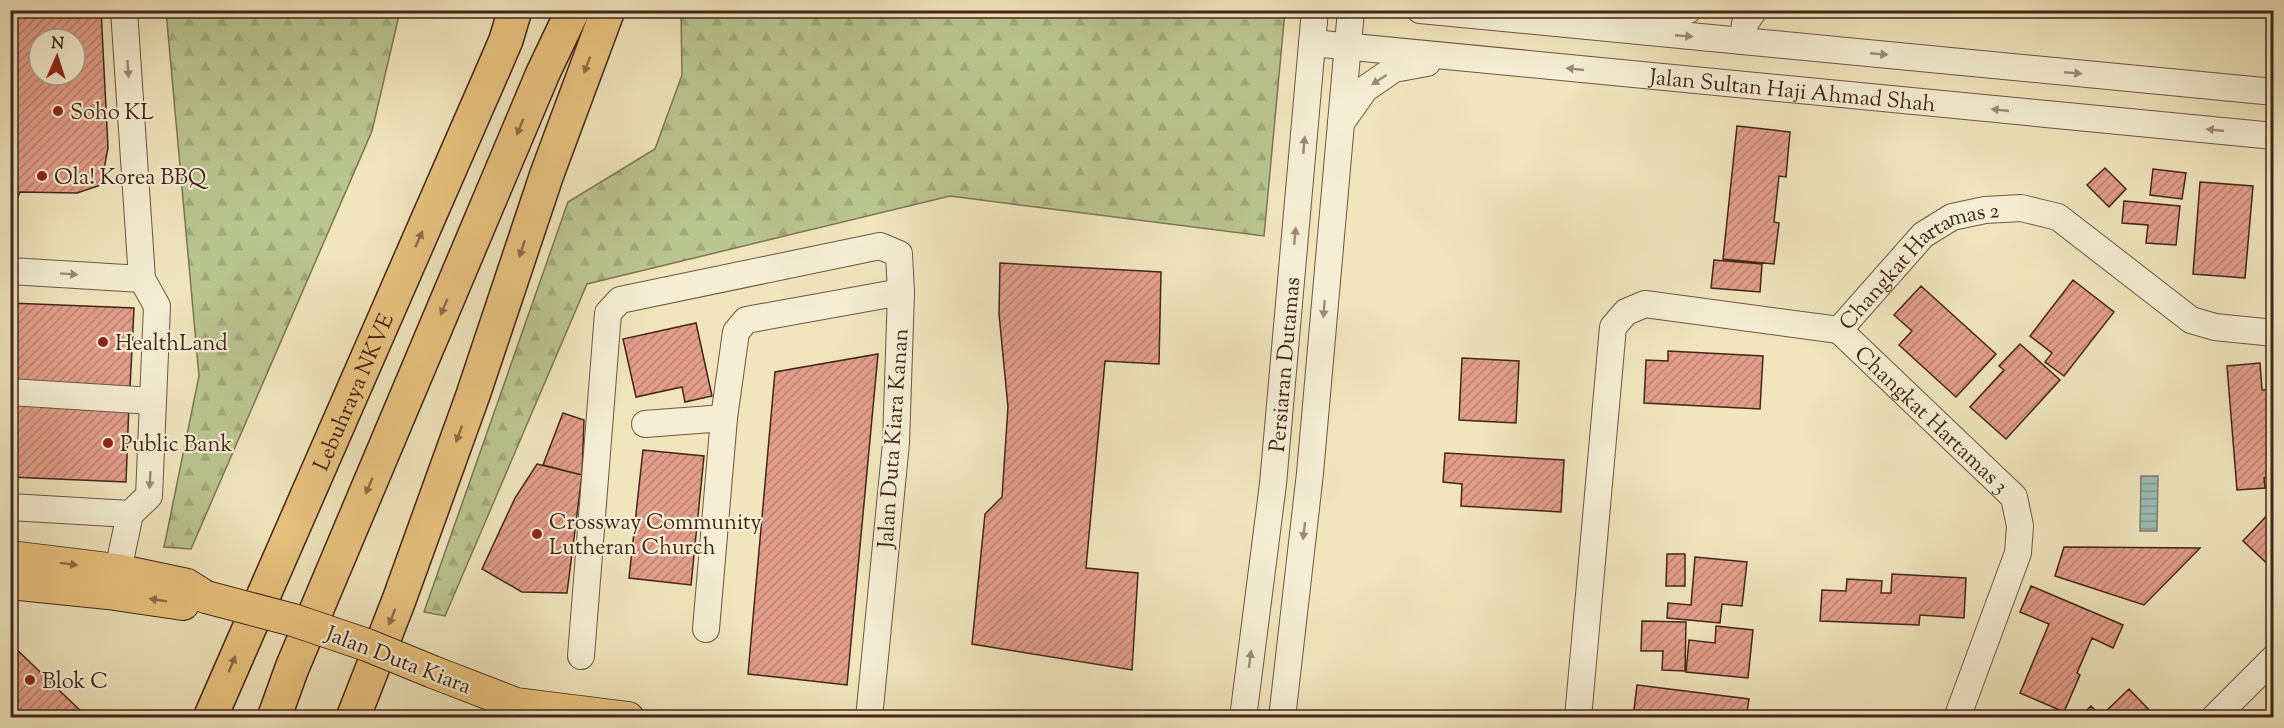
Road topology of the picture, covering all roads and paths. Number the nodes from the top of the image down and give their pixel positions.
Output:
1 (124, 10) edge
2 (490, 10) edge
3 (515, 10) edge
4 (558, 10) edge
5 (573, 10) edge
6 (608, 10) edge
7 (1315, 10) edge
8 (1351, 10) edge
9 (1420, 10) edge
10 (1688, 10) edge
11 (1754, 10) edge
12 (1456, 12) edge
13 (1608, 28) junction
14 (1743, 41) junction
15 (1312, 43) junction
16 (1347, 47) junction
17 (1454, 57) junction
18 (494, 68) junction
19 (543, 73) junction
20 (2274, 92) edge
21 (1340, 125) junction
22 (2274, 136) edge
23 (10, 271) edge
24 (142, 279) junction
25 (901, 292) junction
26 (1839, 330) junction
27 (2274, 333) edge
28 (10, 392) edge
29 (153, 401) junction
30 (724, 418) junction
31 (645, 424) dead end
32 (10, 507) edge
33 (130, 514) junction
34 (10, 557) edge
35 (116, 570) junction
36 (10, 583) edge
37 (206, 597) junction
38 (706, 628) dead end
39 (581, 656) dead end
40 (2274, 658) edge
41 (210, 717) edge
42 (274, 717) edge
43 (353, 717) edge
44 (628, 717) edge
45 (869, 717) edge
46 (1243, 717) edge
47 (1282, 717) edge
48 (1578, 717) edge
49 (1957, 717) edge
50 (2214, 717) edge

1 -> 24 street
2 - 18 highway
3 - 18 highway, Lebuhraya NKVE
4 - 19 highway
5 - 19 highway
6 -> 43 highway
7 - 15 street, Persiaran Dutamas
8 - 16 street, Persiaran Dutamas
9 - 12 street, Jalan Sultan Haji Ahmad Shah
10 - 13 street
11 - 14 street
12 - 13 street, Jalan Sultan Haji Ahmad Shah
13 -> 14 street, Jalan Sultan Haji Ahmad Shah
14 -> 20 street, Jalan Sultan Haji Ahmad Shah
15 - 16 street, Jalan Sultan Haji Ahmad Shah
46 -> 15 street, Persiaran Dutamas
16 - 17 street, Jalan Sultan Haji Ahmad Shah
16 - 21 street, Persiaran Dutamas
17 -> 21 street
22 -> 17 street, Jalan Sultan Haji Ahmad Shah
41 -> 18 highway, Lebuhraya NKVE
19 -> 42 highway
21 -> 47 street, Persiaran Dutamas
23 -> 24 street
24 - 29 street
25 - 30 street, Jalan Duta Kiara Kanan
25 - 39 street
25 - 45 street, Jalan Duta Kiara Kanan
26 - 27 street, Changkat Hartamas 2
26 - 48 street, Changkat Hartamas 2
26 - 49 street, Changkat Hartamas 3
28 - 29 street
29 -> 33 street
30 - 31 street
30 - 38 street, Jalan Duta Kiara Kanan
32 - 33 street
33 - 35 street
34 -> 35 main road, Jalan Duta Kiara
35 - 37 main road, Jalan Duta Kiara
37 -> 36 main road, Jalan Duta Kiara
37 - 44 main road, Jalan Duta Kiara, bridge
40 - 50 street

